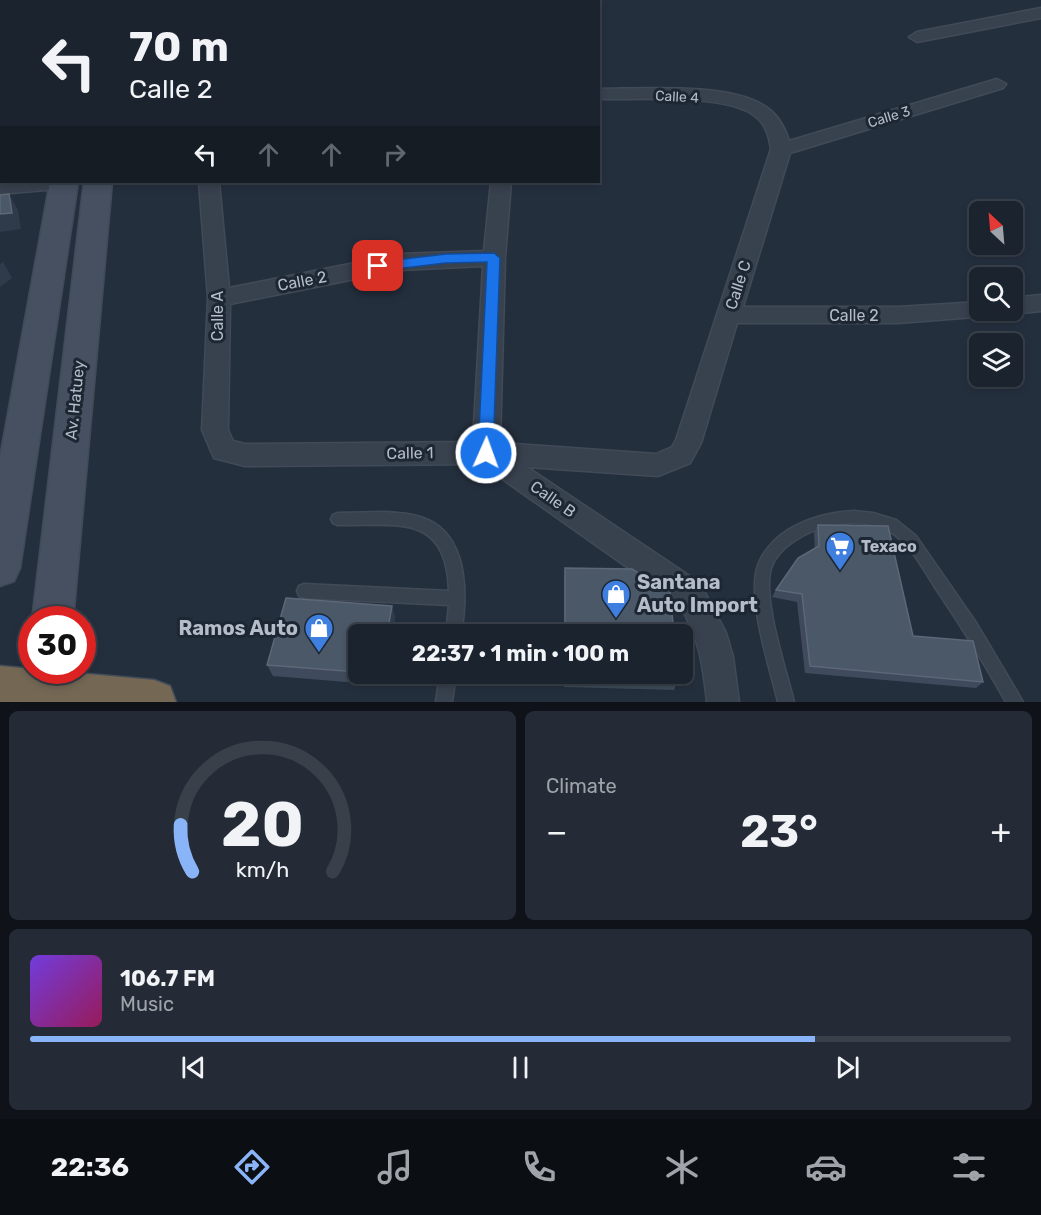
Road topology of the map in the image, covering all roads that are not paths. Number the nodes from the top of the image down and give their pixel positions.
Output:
1 (1041, 13) edge
2 (917, 37) dead end
3 (997, 84) dead end
4 (600, 94) edge
5 (782, 149) junction
6 (53, 183) edge
7 (64, 183) edge
8 (98, 183) edge
9 (209, 183) edge
10 (501, 183) edge
11 (0, 188) edge
12 (494, 258) junction
13 (219, 298) junction
14 (1041, 303) edge
15 (1023, 305) edge
16 (969, 311) edge
17 (729, 315) junction
18 (223, 450) joint
19 (486, 453) junction
20 (670, 462) joint
21 (338, 519) dead end
22 (0, 567) edge
23 (304, 591) dead end
24 (458, 598) junction
25 (53, 606) edge
26 (455, 624) edge
27 (447, 684) edge
28 (0, 688) edge
29 (45, 688) edge
30 (154, 702) edge
31 (444, 702) edge
32 (723, 702) edge
33 (786, 702) edge
34 (1015, 702) edge

1 - 2 street
3 - 5 street, Calle 3
4 - 5 street, Calle 4
5 - 17 street, Calle C
6 - 11 street
7 - 22 main road
8 - 25 main road, Av. Hatuey
9 - 13 street, Calle A
10 - 12 street
12 - 13 street, Calle 2
12 - 19 street
13 - 18 street, Calle A
14 - 15 street
16 - 17 street, Calle 2
17 - 20 street, Calle C
18 - 19 street, Calle 1
19 - 20 street, Calle 1
19 - 32 street, Calle B
21 - 24 lane
23 - 24 lane
24 - 26 lane
27 - 31 lane
28 - 29 highway
29 - 30 highway
33 - 34 lane

